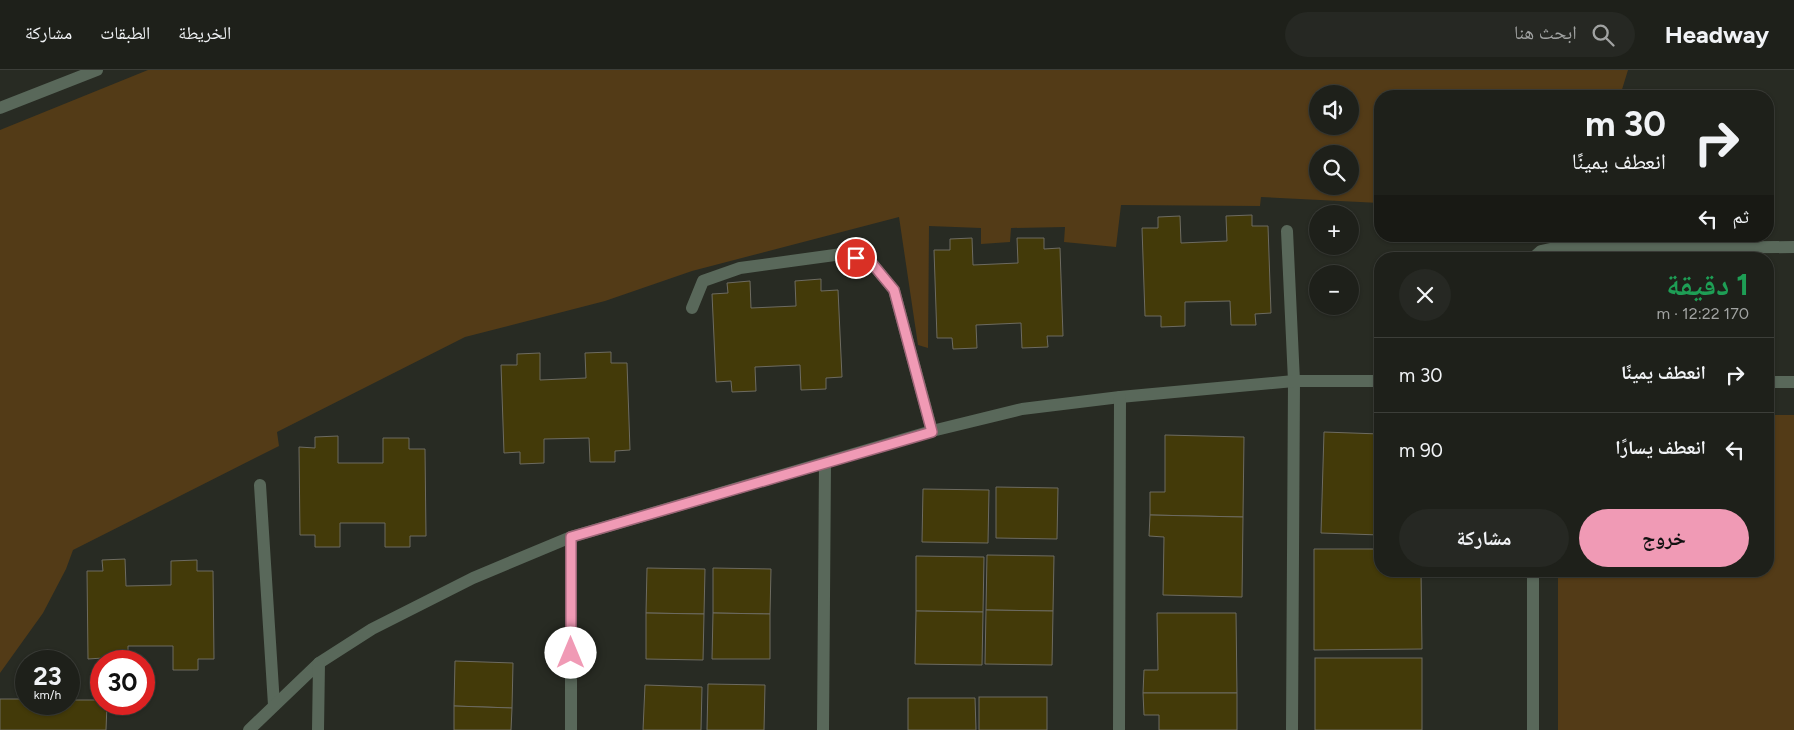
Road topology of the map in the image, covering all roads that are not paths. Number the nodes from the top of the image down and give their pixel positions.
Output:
1 (97, 70) edge
2 (0, 108) edge
3 (1287, 231) dead end
4 (1794, 247) edge
5 (1540, 252) edge
6 (692, 308) dead end
7 (1294, 381) junction
8 (1374, 381) edge
9 (1774, 382) edge
10 (1794, 382) edge
11 (1120, 397) junction
12 (932, 432) junction
13 (825, 464) junction
14 (260, 485) dead end
15 (571, 537) junction
16 (1533, 577) edge
17 (319, 663) junction
18 (274, 705) junction
19 (249, 730) edge
20 (318, 730) edge
21 (571, 730) edge
22 (823, 730) edge
23 (1119, 730) edge
24 (1292, 730) edge
25 (1532, 730) edge

1 - 2 street
3 - 7 street
4 - 5 street
6 - 12 street
7 - 8 street
7 - 11 street
7 - 24 street
9 - 10 street
11 - 12 street
11 - 23 street
12 - 13 street
13 - 15 street
13 - 22 street
14 - 18 street
15 - 17 street
15 - 21 street
16 - 25 street
17 - 18 street
17 - 20 street
18 - 19 street

